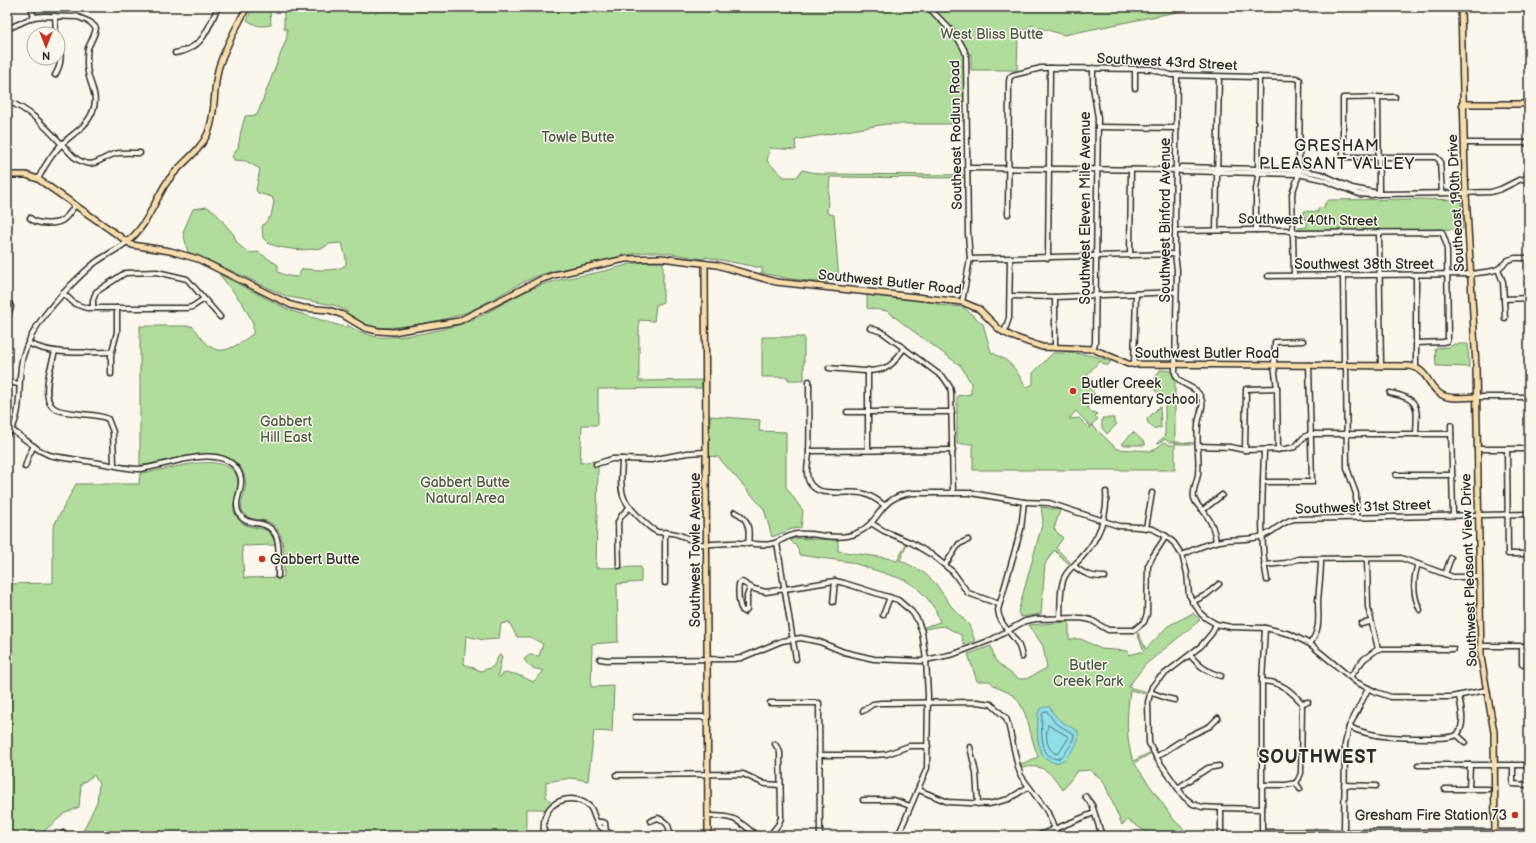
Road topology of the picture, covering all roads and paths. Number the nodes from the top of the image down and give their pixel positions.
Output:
1 (31, 7) edge
2 (218, 7) edge
3 (247, 7) edge
4 (928, 7) edge
5 (1461, 7) edge
6 (55, 16) junction
7 (34, 17) junction
8 (56, 26) edge
9 (7, 29) edge
10 (175, 53) dead end
11 (60, 66) edge
12 (1050, 68) junction
13 (1093, 68) junction
14 (1135, 69) junction
15 (55, 74) dead end
16 (1177, 75) junction
17 (1219, 77) junction
18 (1259, 77) junction
19 (1135, 88) dead end
20 (1378, 97) junction
21 (1395, 97) dead end
22 (7, 101) edge
23 (1462, 104) junction
24 (1529, 104) edge
25 (1098, 127) junction
26 (1176, 128) junction
27 (1465, 143) junction
28 (1529, 143) edge
29 (61, 144) junction
30 (140, 152) dead end
31 (1379, 158) junction
32 (968, 168) junction
33 (1008, 168) junction
34 (1049, 168) junction
35 (1097, 169) junction
36 (1131, 170) junction
37 (1178, 170) junction
38 (1217, 170) junction
39 (1258, 170) junction
40 (1299, 172) junction
41 (7, 175) edge
42 (1529, 178) edge
43 (38, 179) junction
44 (1466, 193) junction
45 (1379, 194) junction
46 (1442, 194) junction
47 (75, 205) junction
48 (1008, 214) dead end
49 (30, 218) dead end
50 (1216, 230) junction
51 (1256, 230) junction
52 (1175, 231) junction
53 (1293, 232) junction
54 (1379, 232) junction
55 (127, 242) junction
56 (1175, 254) junction
57 (1130, 255) junction
58 (1096, 256) junction
59 (1048, 258) junction
60 (1529, 258) edge
61 (970, 259) junction
62 (1010, 259) junction
63 (705, 264) junction
64 (1498, 269) junction
65 (1448, 274) junction
66 (1471, 274) junction
67 (1380, 275) junction
68 (1416, 275) junction
69 (1268, 276) dead end
70 (1294, 276) junction
71 (1343, 276) junction
72 (1176, 292) junction
73 (63, 293) junction
74 (1136, 294) junction
75 (1095, 295) junction
76 (1010, 296) junction
77 (1055, 297) junction
78 (7, 298) edge
79 (1529, 298) edge
80 (204, 299) junction
81 (1504, 299) junction
82 (962, 302) junction
83 (93, 308) junction
84 (117, 308) junction
85 (220, 317) dead end
86 (7, 318) edge
87 (1505, 318) dead end
88 (870, 328) dead end
89 (1004, 333) junction
90 (1303, 341) dead end
91 (1417, 343) junction
92 (28, 344) junction
93 (1055, 347) junction
94 (904, 348) junction
95 (1093, 349) junction
96 (55, 352) junction
97 (111, 352) junction
98 (1134, 365) junction
99 (1175, 365) junction
100 (1274, 365) junction
101 (1309, 366) junction
102 (1345, 366) junction
103 (1381, 366) junction
104 (829, 368) dead end
105 (1416, 368) junction
106 (868, 370) junction
107 (111, 374) dead end
108 (809, 381) dead end
109 (7, 382) edge
110 (19, 384) junction
111 (1277, 388) junction
112 (1390, 393) dead end
113 (1476, 397) junction
114 (1529, 398) edge
115 (846, 412) dead end
116 (868, 412) junction
117 (952, 412) junction
118 (1451, 425) dead end
119 (12, 430) junction
120 (1310, 434) junction
121 (1346, 434) junction
122 (1416, 434) junction
123 (1451, 434) junction
124 (7, 436) edge
125 (34, 446) junction
126 (1198, 446) junction
127 (1477, 449) junction
128 (1507, 449) junction
129 (1529, 449) edge
130 (868, 450) junction
131 (953, 450) junction
132 (1245, 450) junction
133 (1264, 450) junction
134 (1278, 450) junction
135 (809, 451) junction
136 (706, 452) junction
137 (622, 459) junction
138 (596, 464) dead end
139 (114, 465) junction
140 (26, 466) dead end
141 (1396, 475) dead end
142 (1452, 475) junction
143 (1263, 482) junction
144 (1106, 492) dead end
145 (953, 493) junction
146 (1152, 493) dead end
147 (1222, 495) dead end
148 (1024, 502) junction
149 (884, 505) junction
150 (630, 507) junction
151 (1203, 510) junction
152 (735, 512) dead end
153 (1529, 514) edge
154 (1452, 515) junction
155 (1479, 515) junction
156 (1508, 515) junction
157 (1356, 517) junction
158 (1103, 521) junction
159 (871, 523) junction
160 (1146, 528) junction
161 (665, 532) junction
162 (1166, 536) junction
163 (1263, 536) junction
164 (968, 540) dead end
165 (777, 542) junction
166 (1216, 542) junction
167 (707, 544) junction
168 (748, 544) junction
169 (1529, 554) edge
170 (1182, 555) junction
171 (1451, 558) dead end
172 (1367, 559) junction
173 (1321, 560) junction
174 (1418, 564) junction
175 (945, 565) junction
176 (1264, 565) junction
177 (619, 566) dead end
178 (1074, 566) junction
179 (1445, 574) junction
180 (278, 576) dead end
181 (1105, 577) dead end
182 (1480, 577) junction
183 (1267, 580) dead end
184 (835, 581) junction
185 (665, 583) dead end
186 (1219, 584) dead end
187 (750, 588) junction
188 (784, 589) junction
189 (890, 597) junction
190 (833, 602) dead end
191 (1192, 602) junction
192 (999, 604) junction
193 (1420, 610) dead end
194 (883, 615) dead end
195 (1060, 618) junction
196 (1370, 622) junction
197 (1216, 624) junction
198 (1361, 624) dead end
199 (1265, 628) junction
200 (1008, 630) junction
201 (792, 639) junction
202 (1310, 644) junction
203 (1481, 646) junction
204 (1522, 646) junction
205 (1529, 646) edge
206 (1378, 649) junction
207 (1453, 649) dead end
208 (1190, 654) junction
209 (1022, 657) dead end
210 (600, 659) dead end
211 (708, 659) junction
212 (796, 659) dead end
213 (926, 660) junction
214 (1522, 664) dead end
215 (1221, 676) dead end
216 (1350, 677) junction
217 (1262, 681) junction
218 (1368, 689) junction
219 (1487, 690) junction
220 (1150, 692) junction
221 (1459, 696) junction
222 (1175, 700) dead end
223 (1308, 702) dead end
224 (770, 703) dead end
225 (928, 703) junction
226 (1302, 703) junction
227 (863, 711) dead end
228 (635, 717) dead end
229 (708, 717) junction
230 (1218, 718) dead end
231 (1349, 727) junction
232 (1458, 735) junction
233 (1465, 742) dead end
234 (775, 744) dead end
235 (928, 746) junction
236 (970, 747) dead end
237 (819, 755) junction
238 (1156, 757) junction
239 (1418, 765) dead end
240 (1470, 765) junction
241 (1495, 765) junction
242 (1513, 765) junction
243 (1529, 765) edge
244 (1219, 766) dead end
245 (708, 774) junction
246 (616, 775) dead end
247 (1296, 783) junction
248 (780, 785) junction
249 (1262, 785) junction
250 (1344, 785) junction
251 (1529, 785) edge
252 (1376, 786) dead end
253 (1028, 787) junction
254 (1178, 788) junction
255 (1300, 789) dead end
256 (1445, 789) dead end
257 (1469, 789) junction
258 (1488, 789) dead end
259 (918, 790) junction
260 (1085, 796) dead end
261 (862, 800) dead end
262 (978, 804) junction
263 (910, 806) junction
264 (1221, 808) junction
265 (1262, 809) junction
266 (1094, 813) junction
267 (708, 816) junction
268 (650, 821) dead end
269 (1055, 828) junction
270 (900, 831) junction
271 (1529, 832) edge
272 (1344, 833) junction
273 (1262, 834) edge
274 (1313, 834) edge
275 (1359, 834) edge
276 (1418, 834) edge
277 (1465, 834) edge
278 (1495, 834) edge
279 (544, 836) edge
280 (614, 836) edge
281 (670, 836) edge
282 (708, 836) edge
283 (757, 836) edge
284 (769, 836) edge
285 (820, 836) edge
286 (898, 836) edge
287 (911, 836) edge
288 (1038, 836) edge
289 (1058, 836) edge
290 (1102, 836) edge
291 (1221, 836) edge
292 (1528, 836) edge

1 - 7 street
2 - 10 street
3 - 55 main road
4 - 32 street, Southeast Rodlun Road
5 - 23 main road, Southeast 190th Drive
6 - 7 street
6 - 8 street
6 - 29 street
7 - 9 street
11 - 15 street
12 - 13 street, Southwest 43rd Street
12 - 33 street, Southwest 43rd Street
12 - 34 street
13 - 14 street, Southwest 43rd Street
13 - 25 street, Southwest Eleven Mile Avenue
14 - 16 street, Southwest 43rd Street
14 - 19 street
16 - 17 street, Southwest 43rd Street
16 - 26 street, Southwest Binford Avenue
17 - 18 street, Southwest 43rd Street
17 - 38 street
18 - 39 street
18 - 40 street, Southwest 43rd Street
20 - 21 street
20 - 31 street
20 - 31 street
22 - 29 street
23 - 24 main road
23 - 27 main road, Southeast 190th Drive
25 - 26 street
25 - 35 street, Southwest Eleven Mile Avenue
26 - 37 street, Southwest Binford Avenue
27 - 28 street
27 - 44 main road, Southeast 190th Drive
29 - 30 street
29 - 43 street
31 - 45 street
31 - 46 street
32 - 33 street
32 - 61 street, Southeast Rodlun Road
33 - 34 street
33 - 48 street
34 - 35 street
34 - 59 street
35 - 36 street
35 - 58 street, Southwest Eleven Mile Avenue
36 - 37 street
36 - 57 street
37 - 38 street
37 - 52 street, Southwest Binford Avenue
38 - 39 street
38 - 50 street
39 - 40 street
39 - 51 street
40 - 45 street
40 - 53 street
41 - 43 main road
42 - 44 street
43 - 47 main road
44 - 46 street
44 - 66 main road, Southeast 190th Drive
45 - 46 street
47 - 49 street
47 - 55 main road
50 - 51 street, Southwest 40th Street
50 - 52 street, Southwest 40th Street
51 - 53 street, Southwest 40th Street
52 - 56 street, Southwest Binford Avenue
53 - 54 street, Southwest 40th Street
53 - 70 street
54 - 65 street, Southwest 40th Street
54 - 67 street
55 - 63 main road, Southwest Butler Road
55 - 73 street
56 - 57 street
56 - 72 street, Southwest Binford Avenue
57 - 58 street
58 - 59 street
58 - 75 street, Southwest Eleven Mile Avenue
59 - 62 street
60 - 64 street, Southwest 38th Street
61 - 62 street
61 - 82 street
62 - 76 street
63 - 82 main road, Southwest Butler Road
63 - 136 main road, Southwest Towle Avenue
64 - 66 street, Southwest 38th Street
64 - 81 street
65 - 66 street, Southwest 38th Street
65 - 68 street, Southwest 38th Street
65 - 91 street
66 - 113 main road, Southeast 190th Drive
67 - 68 street, Southwest 38th Street
67 - 71 street, Southwest 38th Street
67 - 103 street
68 - 91 street
69 - 70 street, Southwest 38th Street
70 - 71 street, Southwest 38th Street
71 - 102 street
72 - 74 street
72 - 99 street, Southwest Binford Avenue
73 - 83 street
73 - 92 street
74 - 75 street
74 - 98 street
75 - 77 street
75 - 95 street, Southwest Eleven Mile Avenue
76 - 77 street
76 - 89 street
77 - 93 street
78 - 86 street
79 - 81 street
80 - 83 street
80 - 84 street
80 - 85 street
81 - 87 street
82 - 89 main road, Southwest Butler Road
83 - 84 street
84 - 97 street
88 - 94 street
89 - 93 main road, Southwest Butler Road
90 - 100 street
91 - 105 street
92 - 96 street
92 - 110 street
93 - 95 main road, Southwest Butler Road
94 - 106 street
94 - 117 street
95 - 98 main road, Southwest Butler Road
96 - 97 street
96 - 139 street
97 - 107 street
98 - 99 main road, Southwest Butler Road
99 - 100 main road, Southwest Butler Road
99 - 126 street, Southwest Binford Avenue
100 - 101 main road, Southwest Butler Road
100 - 111 street
101 - 102 main road, Southwest Butler Road
101 - 120 street
102 - 103 main road, Southwest Butler Road
102 - 121 street
103 - 105 main road, Southwest Butler Road
104 - 106 street
105 - 113 main road
106 - 116 street
108 - 135 street
109 - 110 street
110 - 119 street
111 - 132 street
111 - 134 street
112 - 122 street
113 - 114 street
113 - 127 main road, Southwest Pleasant View Drive
115 - 116 street
116 - 117 street
116 - 130 street
117 - 131 street
118 - 123 street
119 - 124 street
119 - 125 street
120 - 121 street
120 - 134 street
120 - 143 street
121 - 122 street
121 - 157 street
122 - 123 street
123 - 142 street
125 - 139 street
125 - 140 street
126 - 132 street
126 - 151 street
127 - 128 street
127 - 155 main road, Southwest Pleasant View Drive
128 - 129 street
128 - 156 street
130 - 131 street
130 - 135 street
131 - 145 street
132 - 133 street
133 - 134 street
133 - 143 street
135 - 149 street
136 - 137 street
136 - 167 main road, Southwest Towle Avenue
137 - 138 street
137 - 150 street
139 - 180 street
141 - 142 street
142 - 154 street
143 - 163 street
144 - 158 street
145 - 148 street
145 - 149 street
146 - 160 street
147 - 151 street
148 - 158 street
148 - 192 street
149 - 159 street
150 - 161 street
150 - 177 street
151 - 166 street
152 - 168 street
153 - 156 street, Southwest 31st Street
154 - 155 street, Southwest 31st Street
154 - 157 street, Southwest 31st Street
155 - 156 street, Southwest 31st Street
155 - 182 main road, Southwest Pleasant View Drive
156 - 169 street
157 - 163 street, Southwest 31st Street
158 - 160 street
158 - 178 street
159 - 165 street
159 - 175 street
160 - 162 street
161 - 167 street
161 - 185 street
162 - 170 street
162 - 195 street
163 - 166 street, Southwest 31st Street
163 - 176 street
164 - 175 street
165 - 168 street
165 - 188 street
166 - 170 street, Southwest 31st Street
167 - 168 street
167 - 211 main road, Southwest Towle Avenue
170 - 191 street
171 - 179 street
172 - 173 street
172 - 174 street
172 - 196 street
173 - 176 street
173 - 202 street
174 - 179 street
174 - 193 street
175 - 192 street
176 - 183 street
178 - 181 street
178 - 195 street
179 - 182 street
182 - 203 main road, Southwest Pleasant View Drive
184 - 188 street
184 - 189 street
184 - 190 street
186 - 191 street
187 - 187 street
187 - 188 street
188 - 201 street
189 - 194 street
189 - 213 street
191 - 197 street
192 - 200 street
195 - 200 street
196 - 198 street
196 - 206 street
197 - 199 street
197 - 208 street
199 - 202 street
199 - 217 street
200 - 209 street
200 - 213 street
201 - 211 street
201 - 212 street
201 - 213 street
202 - 216 street
203 - 204 street
203 - 219 main road, Southwest Pleasant View Drive
204 - 205 street
204 - 214 street
206 - 207 street
206 - 216 street
208 - 215 street
208 - 220 street
210 - 211 street
211 - 229 main road, Southwest Towle Avenue
213 - 225 street
216 - 218 street
217 - 226 street
217 - 249 street
218 - 221 street
218 - 231 street
219 - 221 street
219 - 241 main road, Southwest Pleasant View Drive
220 - 222 street
220 - 238 street
221 - 232 street
223 - 226 street
224 - 237 street
225 - 227 street
225 - 235 street
225 - 253 street
226 - 247 street
228 - 229 street
229 - 245 main road, Southwest Towle Avenue
230 - 238 street
231 - 232 street
231 - 250 street
232 - 233 street
234 - 248 street
235 - 237 street
235 - 259 street
236 - 262 street
237 - 285 street
238 - 254 street
239 - 240 street
240 - 241 street
240 - 257 street
241 - 242 street
241 - 278 main road, Southwest Pleasant View Drive
242 - 243 street
242 - 251 street
244 - 254 street
245 - 246 street
245 - 248 street
245 - 267 main road, Southwest Towle Avenue
247 - 249 street
247 - 255 street
248 - 284 street
249 - 265 street
250 - 252 street
250 - 272 street
253 - 262 street
253 - 269 street
254 - 264 street
256 - 257 street
257 - 258 street
259 - 262 street
259 - 263 street
260 - 266 street
261 - 263 street
263 - 270 street
264 - 265 street
264 - 291 street
265 - 273 street
266 - 269 street
266 - 290 street
267 - 282 main road, Southwest Towle Avenue
267 - 283 street
268 - 281 street
269 - 288 street
269 - 289 street
270 - 286 street
270 - 287 street
271 - 278 street
271 - 292 street
272 - 274 street
272 - 275 street
273 - 274 street
275 - 276 street
276 - 277 street
277 - 278 street
279 - 280 street

